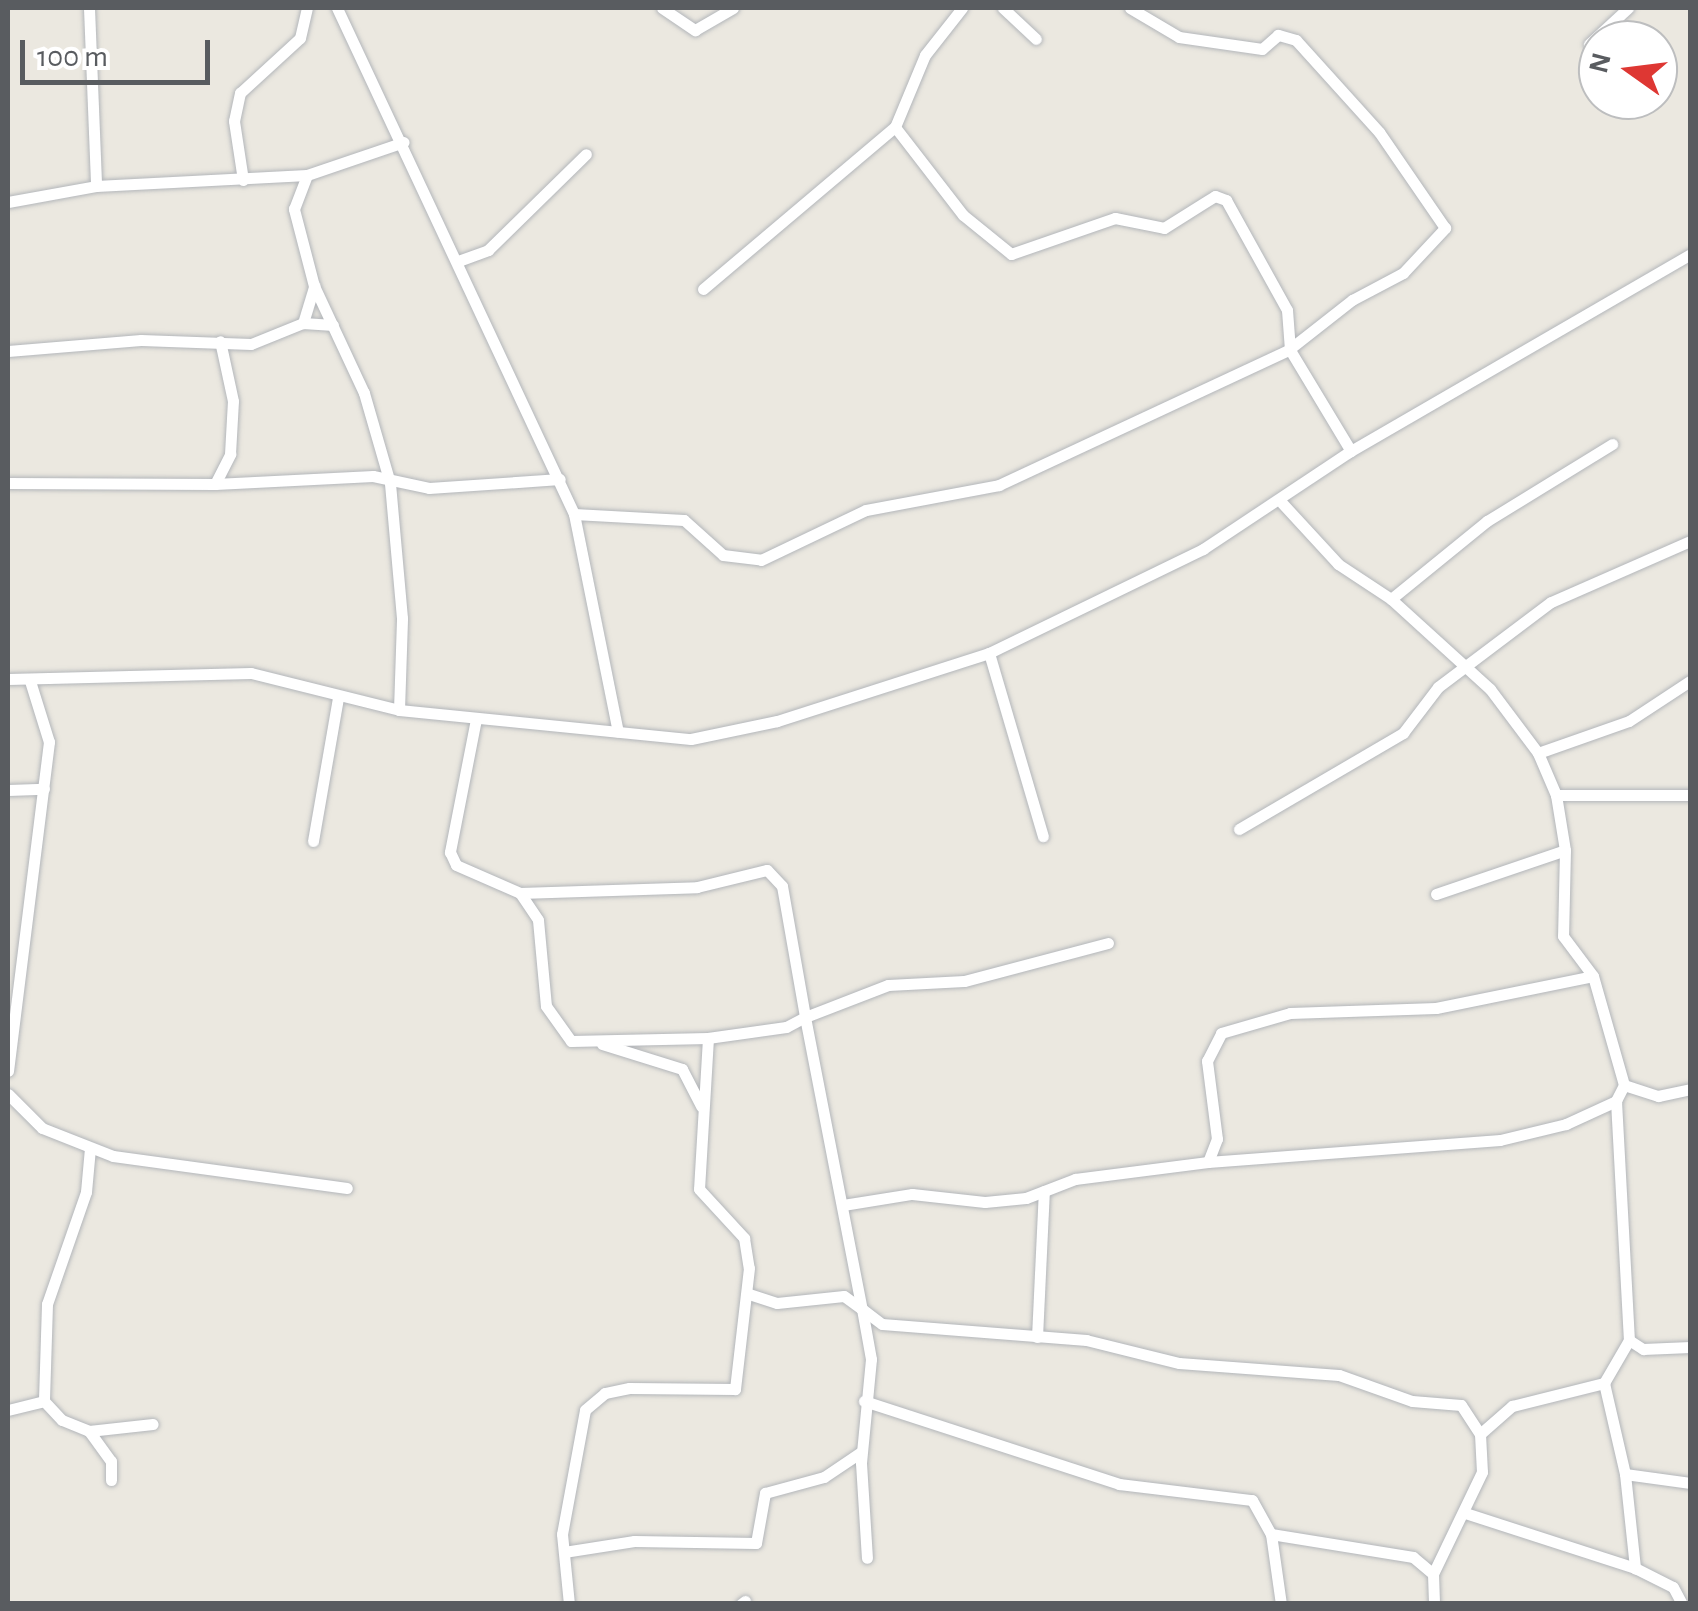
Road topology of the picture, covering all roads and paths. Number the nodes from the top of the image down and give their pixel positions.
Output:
1 (89, 8) edge
2 (307, 8) edge
3 (337, 8) edge
4 (662, 8) edge
5 (733, 8) edge
6 (962, 8) edge
7 (1003, 8) edge
8 (1130, 8) edge
9 (1036, 40) dead end
10 (894, 127) junction
11 (404, 142) junction
12 (586, 154) dead end
13 (307, 175) junction
14 (243, 180) junction
15 (96, 186) junction
16 (8, 202) edge
17 (1690, 254) edge
18 (461, 260) junction
19 (314, 286) junction
20 (703, 288) dead end
21 (302, 323) junction
22 (332, 325) junction
23 (220, 341) junction
24 (1290, 350) junction
25 (8, 351) edge
26 (1612, 444) dead end
27 (1351, 451) junction
28 (560, 479) junction
29 (8, 483) edge
30 (390, 483) junction
31 (215, 484) junction
32 (1282, 503) junction
33 (574, 514) junction
34 (1690, 541) edge
35 (1390, 599) junction
36 (989, 653) junction
37 (1464, 667) junction
38 (8, 679) edge
39 (30, 681) junction
40 (1690, 681) edge
41 (338, 698) junction
42 (399, 710) junction
43 (476, 719) junction
44 (618, 732) junction
45 (1538, 752) junction
46 (44, 789) junction
47 (8, 790) edge
48 (1556, 794) junction
49 (1690, 795) edge
50 (1239, 828) dead end
51 (1043, 836) dead end
52 (313, 841) dead end
53 (1565, 850) junction
54 (520, 893) junction
55 (1436, 894) dead end
56 (1108, 944) dead end
57 (1593, 976) junction
58 (805, 1017) junction
59 (708, 1038) junction
60 (592, 1042) junction
61 (8, 1072) edge
62 (1624, 1085) junction
63 (1690, 1089) edge
64 (8, 1094) edge
65 (1616, 1101) junction
66 (701, 1106) junction
67 (90, 1148) junction
68 (1208, 1162) junction
69 (347, 1188) dead end
70 (1044, 1191) junction
71 (843, 1205) junction
72 (750, 1294) junction
73 (862, 1310) junction
74 (1037, 1337) junction
75 (1629, 1340) junction
76 (1690, 1346) edge
77 (1604, 1384) junction
78 (44, 1401) junction
79 (864, 1401) junction
80 (8, 1410) edge
81 (153, 1424) dead end
82 (89, 1430) junction
83 (1480, 1434) junction
84 (861, 1452) junction
85 (1625, 1474) junction
86 (111, 1480) dead end
87 (1690, 1483) edge
88 (1465, 1513) junction
89 (1271, 1534) junction
90 (564, 1552) junction
91 (867, 1558) dead end
92 (1635, 1568) junction
93 (1433, 1574) junction
94 (569, 1604) edge
95 (1281, 1604) edge
96 (1434, 1604) edge
97 (1682, 1604) edge

1 - 15 street
2 - 14 street
3 - 11 street
4 - 5 street
6 - 10 street
7 - 9 street
8 - 24 street
10 - 20 street
10 - 24 street
11 - 13 street
11 - 18 street
12 - 18 street
13 - 14 street
13 - 19 street
14 - 15 street
15 - 16 street
17 - 27 street
18 - 28 street
19 - 21 street
19 - 22 street
21 - 22 street
21 - 23 street
22 - 30 street
23 - 25 street
23 - 31 street
24 - 27 street
24 - 33 street
26 - 35 street
27 - 32 street
28 - 30 street
28 - 33 street
29 - 31 street
30 - 31 street
30 - 42 street
32 - 35 street
32 - 36 street
33 - 44 street
34 - 37 street
35 - 37 street
36 - 44 street
36 - 51 street
37 - 45 street
37 - 50 street
38 - 39 street
39 - 41 street
39 - 46 street
40 - 45 street
41 - 42 street
41 - 52 street
42 - 43 street
43 - 44 street
43 - 54 street
45 - 48 street
46 - 47 street
46 - 61 street
48 - 49 street
48 - 53 street
53 - 55 street
53 - 57 street
54 - 58 street
54 - 60 street
56 - 58 street
57 - 62 street
57 - 68 street
58 - 59 street
58 - 71 street
59 - 60 street
59 - 66 street
60 - 66 street
62 - 63 street
62 - 65 street
64 - 67 street
65 - 68 street
65 - 75 street
66 - 72 street
67 - 69 street
67 - 78 street
68 - 70 street
70 - 71 street
70 - 74 street
71 - 73 street
72 - 73 street
72 - 90 street
73 - 74 street
73 - 79 street
74 - 83 street
75 - 76 street
75 - 77 street
77 - 83 street
77 - 85 street
78 - 80 street
78 - 82 street
79 - 84 street
79 - 89 street
81 - 82 street
82 - 86 street
83 - 88 street
84 - 90 street
84 - 91 street
85 - 87 street
85 - 92 street
88 - 92 street
88 - 93 street
89 - 93 street
89 - 95 street
90 - 94 street
92 - 97 street
93 - 96 street

